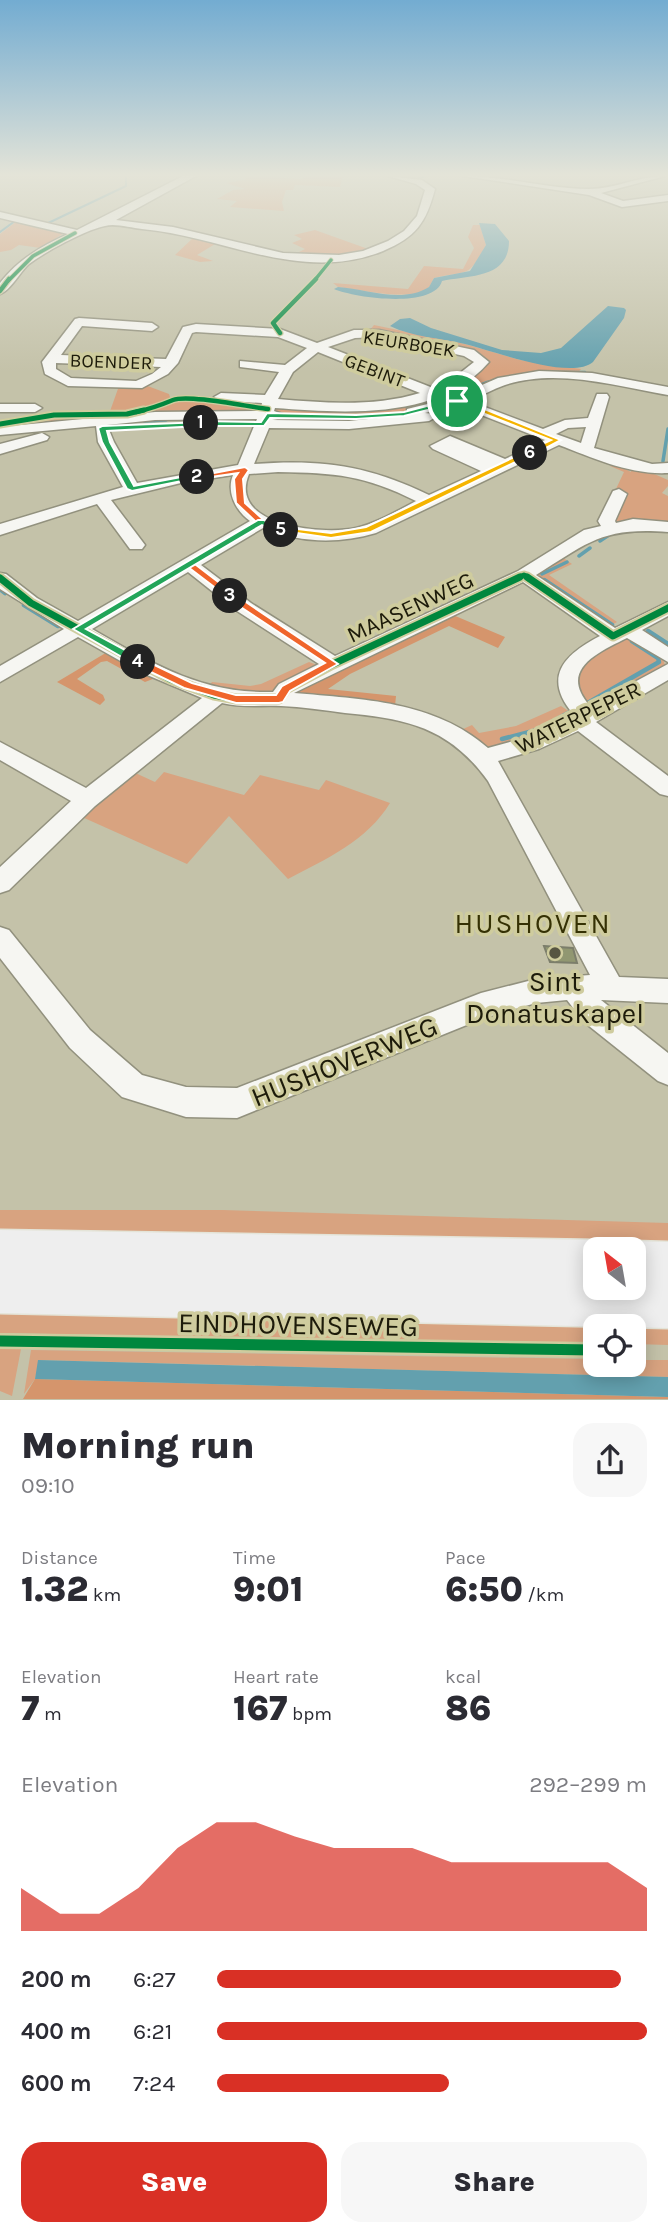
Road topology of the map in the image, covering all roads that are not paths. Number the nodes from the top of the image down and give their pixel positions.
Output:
1 (60, 241) edge
2 (213, 241) edge
3 (392, 241) edge
4 (0, 291) edge
5 (152, 327) dead end
6 (192, 328) joint
7 (317, 348) junction
8 (52, 359) junction
9 (171, 363) junction
10 (245, 364) dead end
11 (287, 369) junction
12 (668, 391) edge
13 (433, 393) junction
14 (222, 397) dead end
15 (603, 397) dead end
16 (463, 403) junction
17 (0, 408) edge
18 (35, 408) dead end
19 (268, 410) junction
20 (594, 422) junction
21 (102, 428) junction
22 (0, 431) edge
23 (550, 437) junction
24 (0, 449) edge
25 (586, 450) junction
26 (660, 468) edge
27 (245, 470) junction
28 (668, 477) edge
29 (132, 489) junction
30 (619, 494) dead end
31 (101, 498) junction
32 (430, 502) junction
33 (261, 522) junction
34 (611, 527) junction
35 (668, 527) edge
36 (0, 530) edge
37 (136, 545) dead end
38 (189, 564) junction
39 (524, 575) junction
40 (0, 578) edge
41 (668, 608) edge
42 (78, 629) junction
43 (621, 633) junction
44 (668, 656) edge
45 (333, 664) junction
46 (668, 671) edge
47 (0, 675) edge
48 (219, 695) junction
49 (279, 699) junction
50 (584, 719) junction
51 (0, 750) edge
52 (485, 757) junction
53 (668, 788) edge
54 (87, 800) junction
55 (0, 883) edge
56 (0, 938) edge
57 (574, 986) junction
58 (611, 988) junction
59 (668, 992) edge
60 (668, 1071) edge
61 (0, 1251) edge
62 (583, 1261) edge
63 (646, 1262) edge
64 (668, 1263) edge
65 (0, 1291) edge
66 (668, 1306) edge

1 - 4 street
2 - 3 street
5 - 8 street, BOENDER
6 - 7 street, GEBINT
6 - 9 street, BOENDER
7 - 11 street, KEURBOEK
7 - 13 street, GEBINT
7 - 13 street, KEURBOEK
8 - 9 street, BOENDER
8 - 9 street, BOENDER
10 - 11 street
11 - 19 street, KEURBOEK
12 - 16 street
13 - 19 street, KEURBOEK
14 - 19 street, KEURBOEK
15 - 20 street
16 - 19 street
16 - 23 street
17 - 18 street
19 - 21 street
19 - 22 street
19 - 27 street
20 - 23 street
20 - 25 street
21 - 24 street
21 - 29 street
23 - 25 street
23 - 32 street
25 - 26 street
26 - 28 street
27 - 29 street
27 - 32 street
27 - 33 street
29 - 31 street
30 - 34 street
31 - 36 street
31 - 37 street
32 - 33 street
33 - 38 street
34 - 35 street, MAASENWEG
34 - 39 street, MAASENWEG
38 - 42 street
38 - 45 street
39 - 43 street
39 - 45 street, MAASENWEG
40 - 42 street
41 - 43 street
42 - 47 street
42 - 48 street
43 - 44 street
43 - 50 street
45 - 49 street, MAASENWEG
46 - 50 street, WATERPEPER
48 - 49 street
48 - 54 street
49 - 52 street
50 - 52 street, WATERPEPER
50 - 53 street
51 - 54 street
52 - 58 street
54 - 55 street
56 - 57 street, HUSHOVERWEG
57 - 58 street, HUSHOVERWEG
57 - 60 street
58 - 59 street, HUSHOVERWEG
61 - 62 main road
63 - 64 main road
65 - 66 main road, EINDHOVENSEWEG

